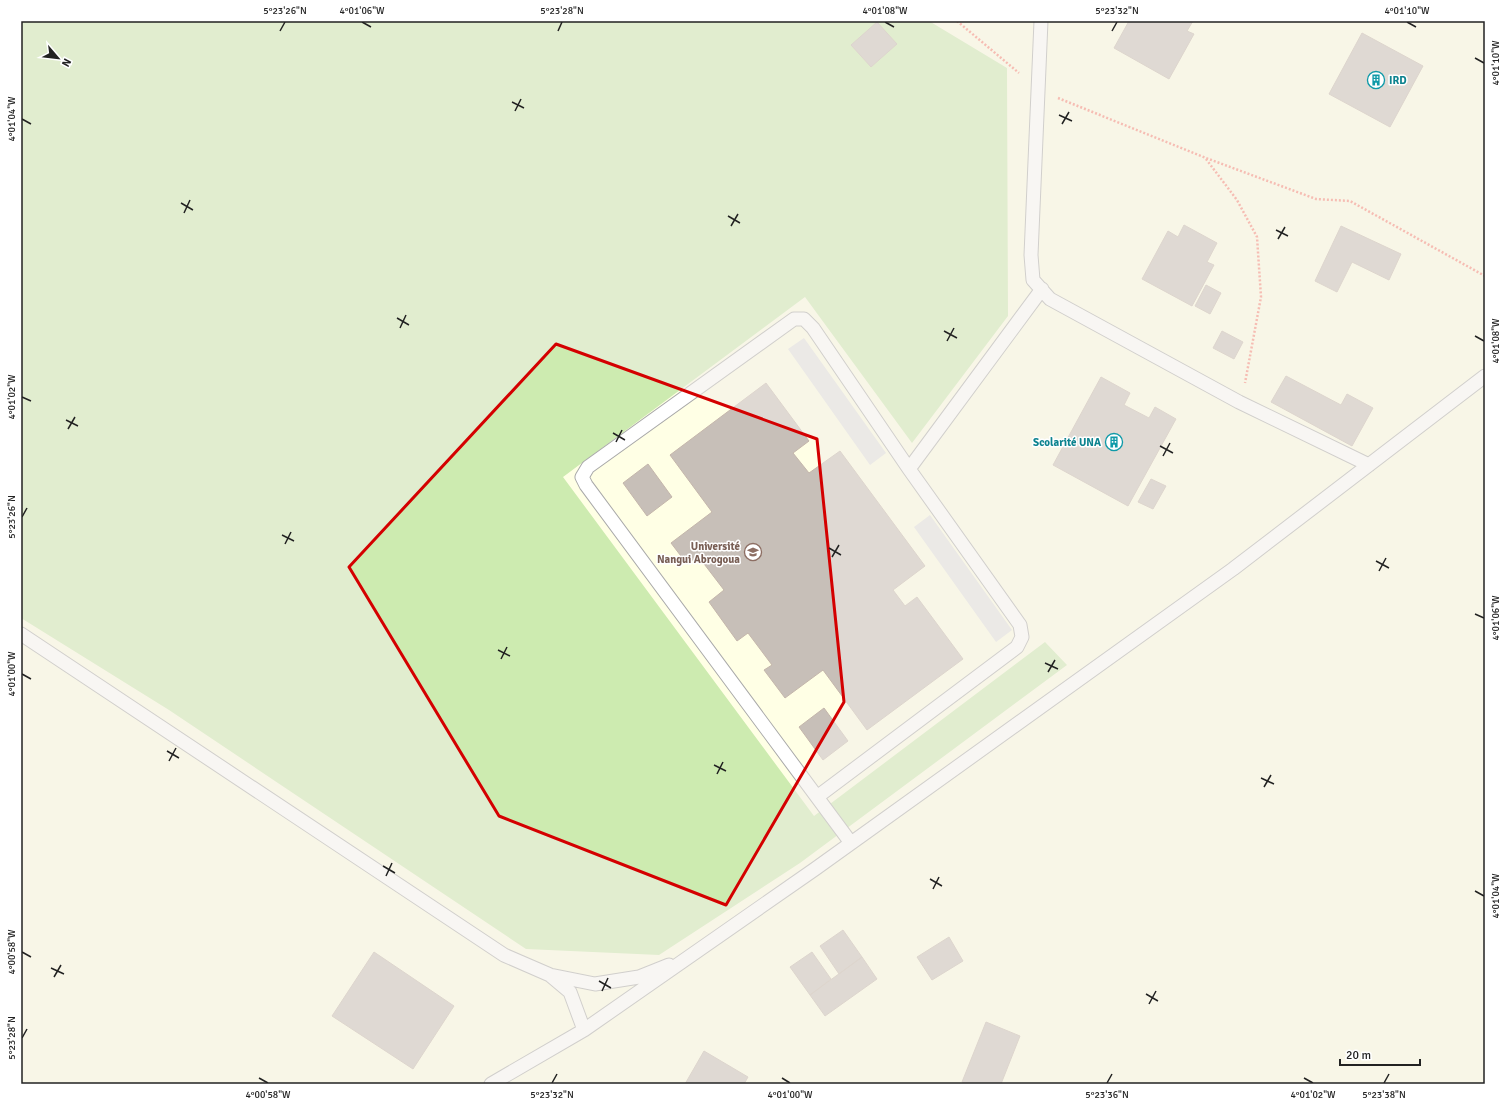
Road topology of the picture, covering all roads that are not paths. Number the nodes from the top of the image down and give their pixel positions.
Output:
1 (1042, 21) edge
2 (1042, 289) junction
3 (1485, 376) edge
4 (1369, 465) junction
5 (909, 469) junction
6 (21, 634) edge
7 (817, 797) junction
8 (852, 843) junction
9 (692, 956) junction
10 (550, 975) junction
11 (584, 1030) junction
12 (491, 1084) edge

1 - 2 lane
2 - 4 lane
2 - 5 lane
3 - 4 lane
4 - 8 lane
5 - 7 lane
5 - 7 lane
6 - 10 lane
7 - 8 lane
8 - 9 lane
9 - 10 lane
9 - 11 lane
10 - 11 lane
11 - 12 lane

